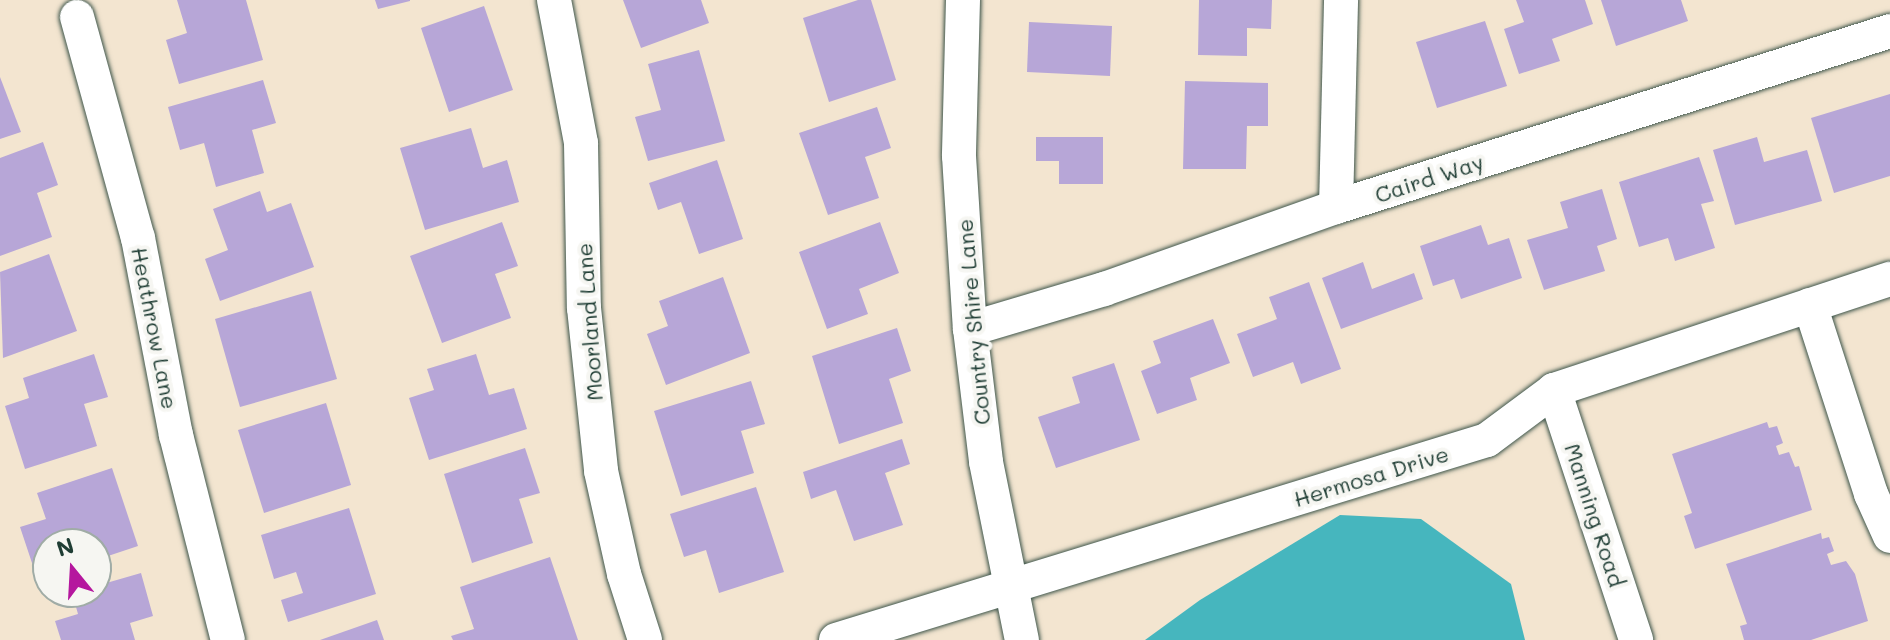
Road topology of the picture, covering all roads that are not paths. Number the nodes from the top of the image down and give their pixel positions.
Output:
1 (554, 0) edge
2 (963, 0) edge
3 (1341, 0) edge
4 (77, 17) dead end
5 (1890, 31) edge
6 (1336, 207) junction
7 (1890, 279) edge
8 (1810, 305) junction
9 (970, 329) junction
10 (1554, 390) junction
11 (1890, 536) edge
12 (1012, 587) junction
13 (228, 640) edge
14 (645, 640) edge
15 (836, 640) edge
16 (1022, 640) edge
17 (1636, 640) edge

1 - 14 street, Moorland Lane
2 - 9 street, Country Shire Lane
3 - 6 street
4 - 13 street, Heathrow Lane
5 - 6 street, Caird Way
6 - 9 street, Caird Way
7 - 8 street, Hermosa Drive
8 - 10 street, Hermosa Drive
8 - 11 street
9 - 12 street, Country Shire Lane
10 - 12 street, Hermosa Drive
10 - 17 street, Manning Road
12 - 15 street, Hermosa Drive
12 - 16 street, Country Shire Lane

